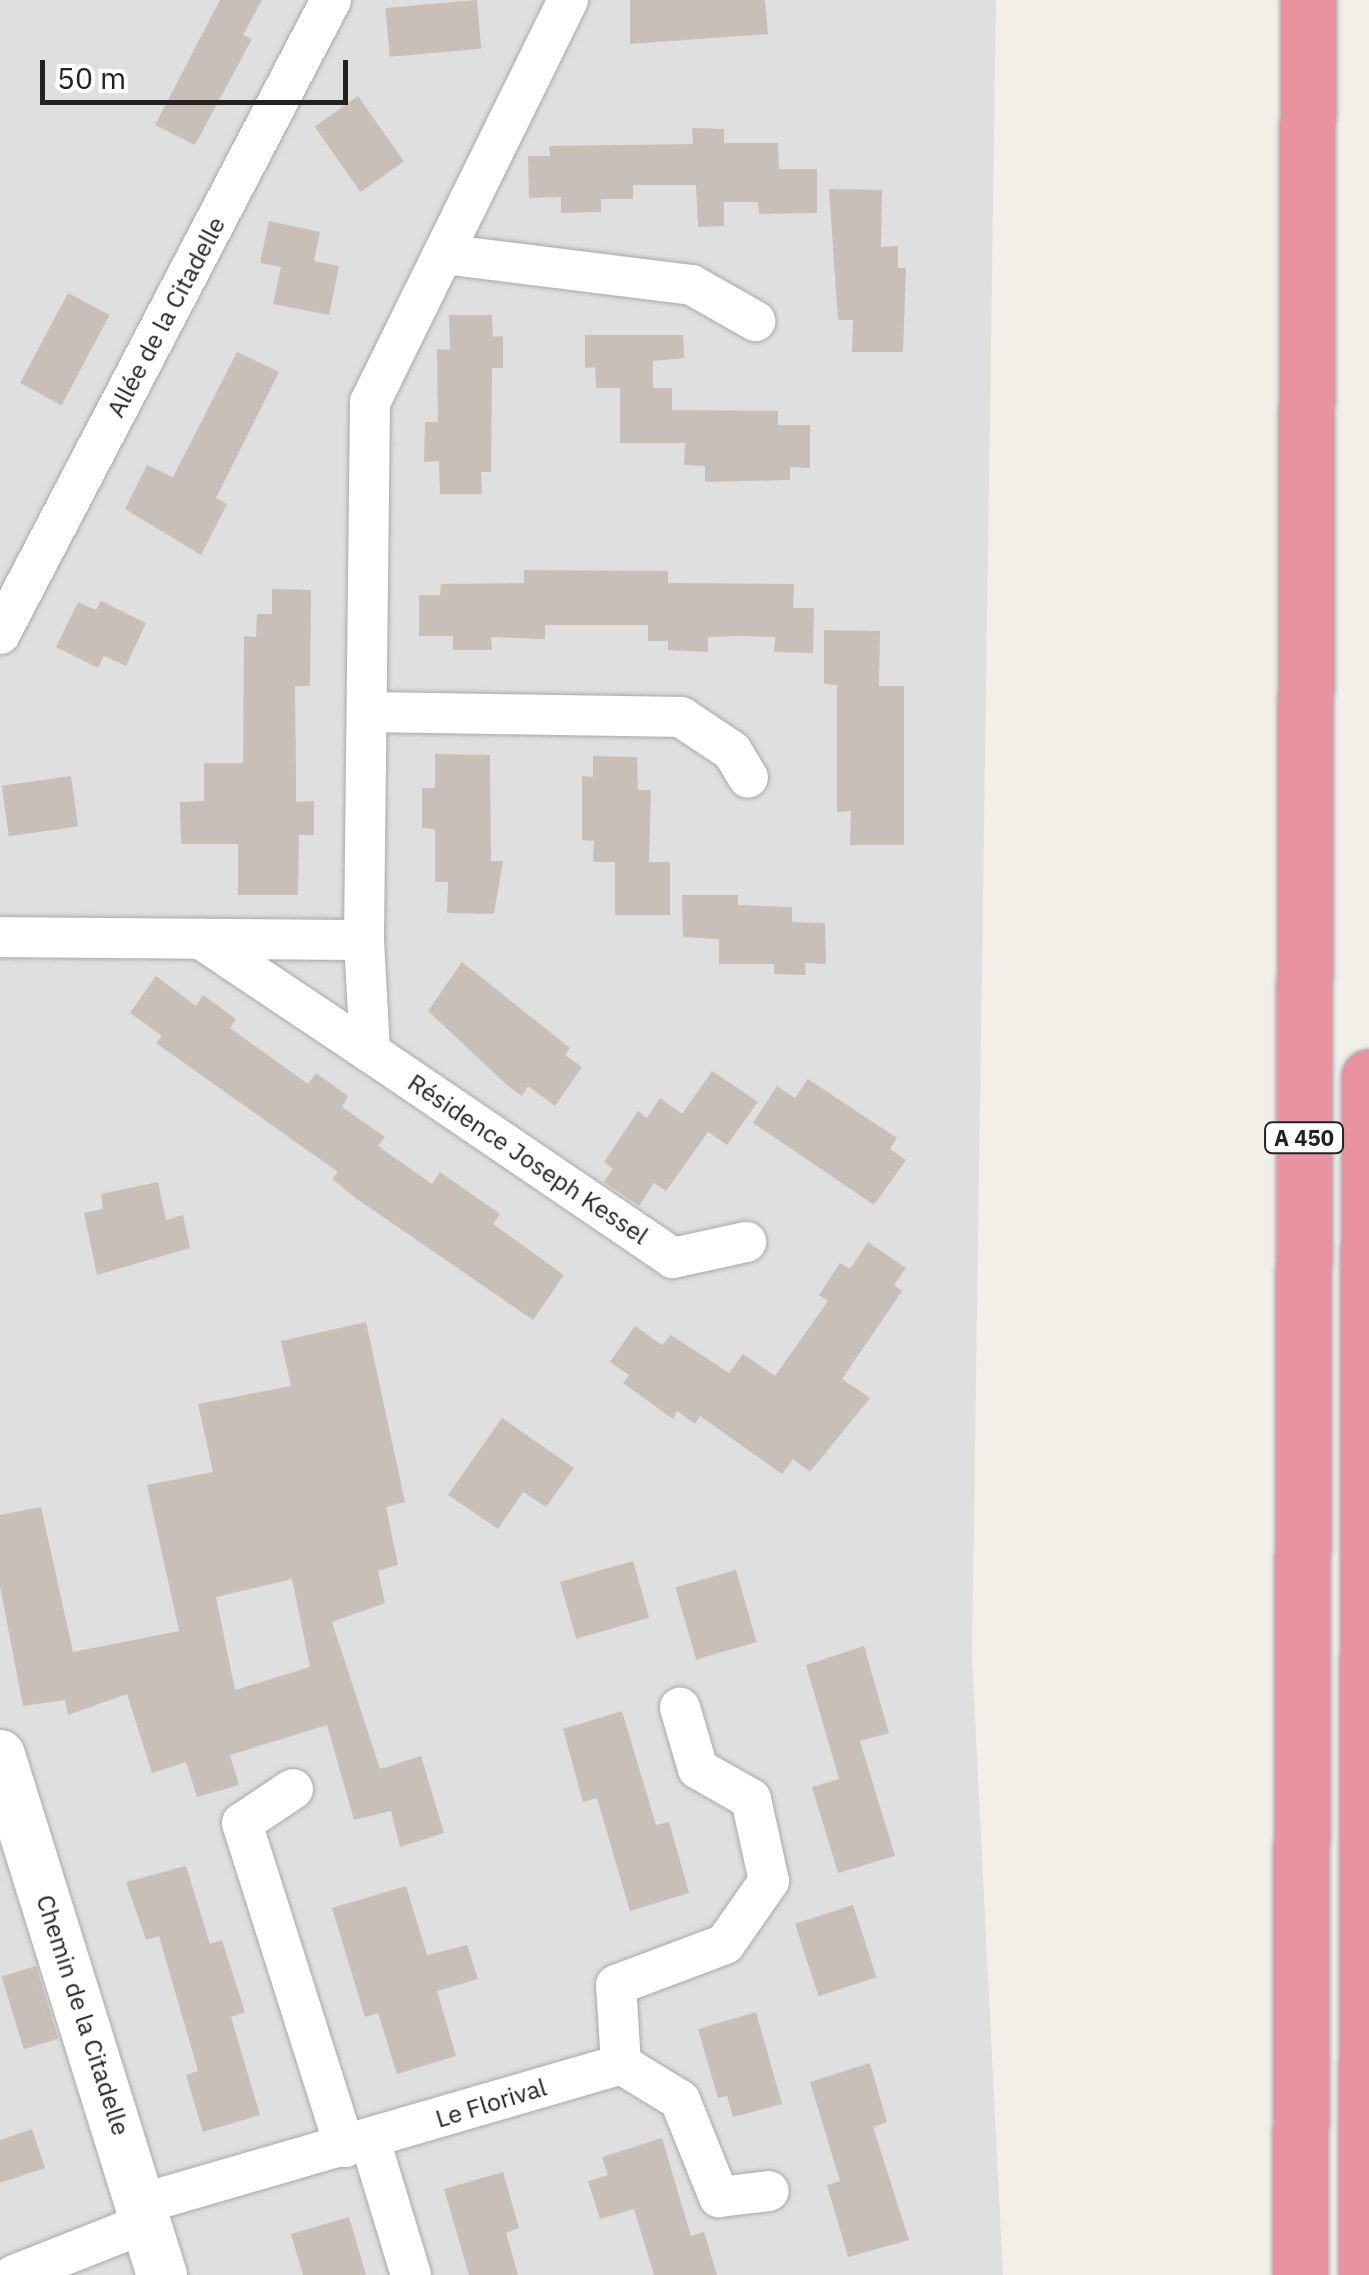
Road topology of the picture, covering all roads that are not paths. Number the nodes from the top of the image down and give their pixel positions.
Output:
1 (331, 0) edge
2 (568, 0) edge
3 (1308, 0) edge
4 (443, 254) junction
5 (755, 321) dead end
6 (0, 634) edge
7 (371, 712) junction
8 (748, 778) dead end
9 (0, 937) edge
10 (202, 939) junction
11 (364, 940) junction
12 (370, 1052) junction
13 (1369, 1077) edge
14 (746, 1242) dead end
15 (680, 1708) dead end
16 (0, 1755) edge
17 (293, 1789) dead end
18 (621, 2064) junction
19 (358, 2144) junction
20 (770, 2191) dead end
21 (145, 2213) junction
22 (14, 2275) edge
23 (162, 2275) edge
24 (411, 2275) edge
25 (1300, 2275) edge
26 (1366, 2275) edge

1 - 6 street, Allée de la Citadelle
2 - 4 street
3 - 25 highway, A 450
4 - 5 street
4 - 7 street
7 - 8 street
7 - 11 street
9 - 10 street
10 - 11 street
10 - 12 street, Résidence Joseph Kessel
11 - 12 street
12 - 14 street, Résidence Joseph Kessel
13 - 26 highway, A 450
15 - 18 street
16 - 21 street, Chemin de la Citadelle
17 - 19 street
18 - 19 street, Le Florival
18 - 20 street
19 - 21 street, Le Florival
19 - 24 street
21 - 22 street, Le Florival
21 - 23 street, Chemin de la Citadelle

